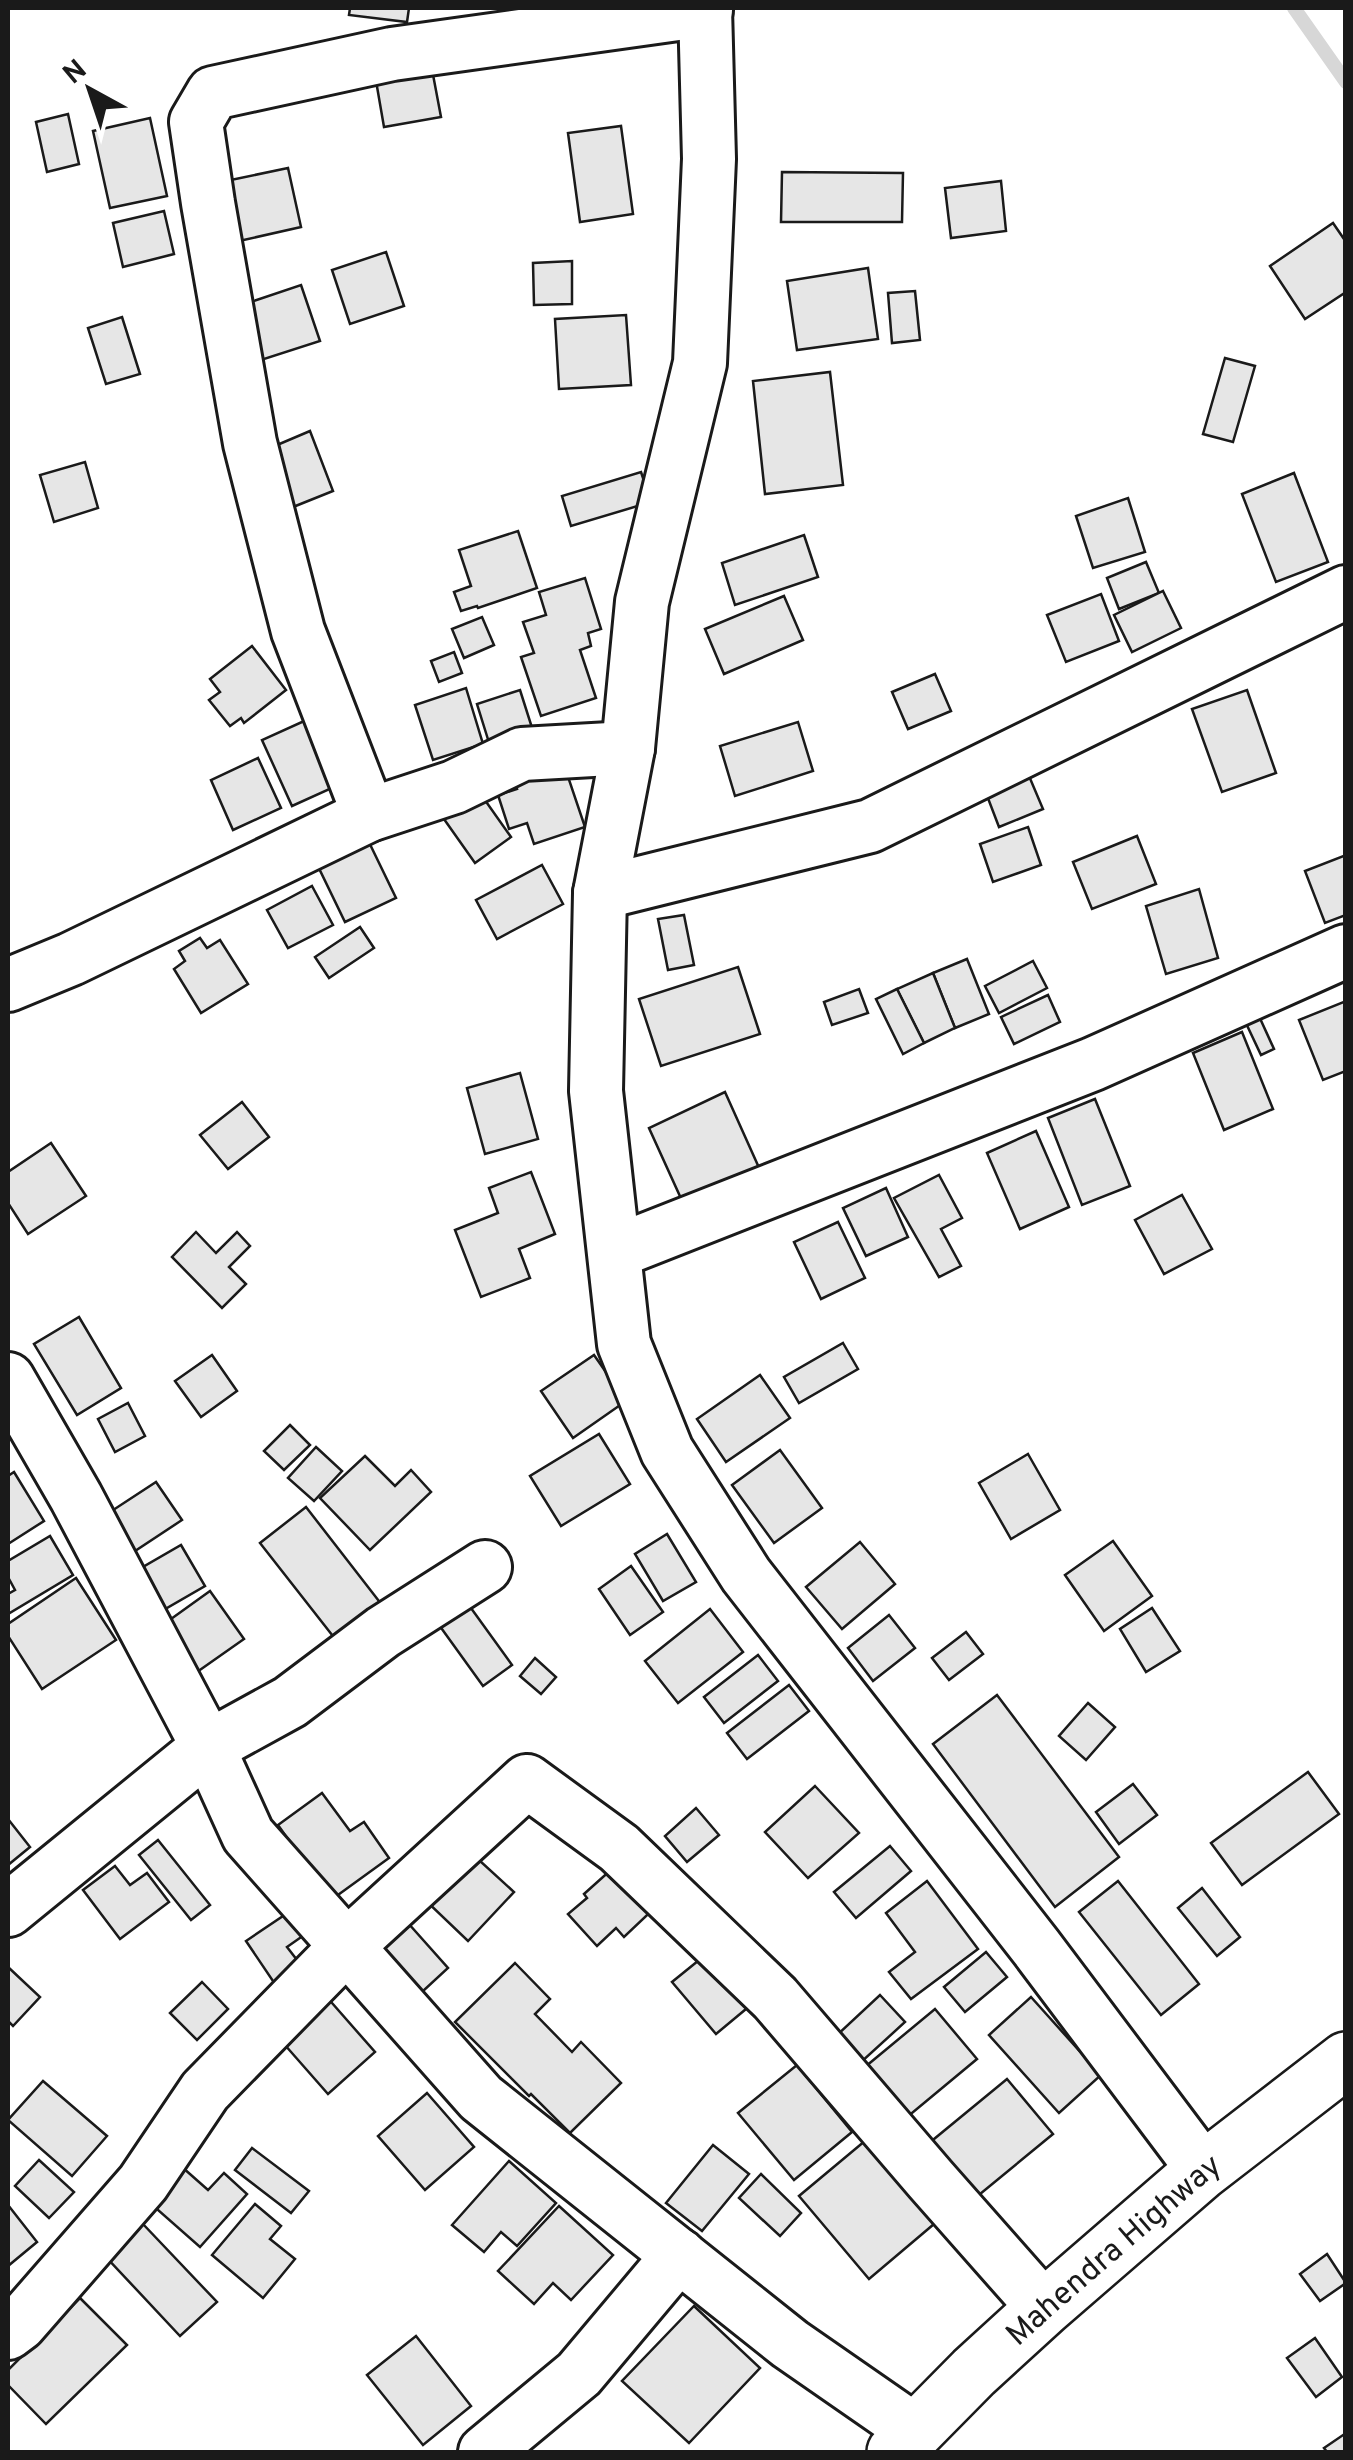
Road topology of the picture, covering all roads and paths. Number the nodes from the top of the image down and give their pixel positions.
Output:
1 (705, 9) edge
2 (1346, 592) edge
3 (628, 748) junction
4 (369, 814) junction
5 (600, 892) junction
6 (1346, 952) edge
7 (8, 985) edge
8 (614, 1252) junction
9 (8, 1379) edge
10 (485, 1567) dead end
11 (208, 1747) junction
12 (8, 1910) edge
13 (347, 1946) junction
14 (1346, 2060) edge
15 (1201, 2172) junction
16 (678, 2255) junction
17 (1044, 2308) junction
18 (8, 2334) edge
19 (904, 2442) edge
20 (485, 2452) edge

1 - 3 street
1 - 4 street
2 - 5 street
3 - 4 street
3 - 5 street
4 - 7 street
5 - 8 street
6 - 8 street
8 - 15 street
9 - 11 street
10 - 11 street
11 - 12 street
11 - 13 street
13 - 16 street
13 - 17 street
13 - 18 street
14 - 15 highway, Mahendra Highway
15 - 17 highway, Mahendra Highway
16 - 19 street
16 - 20 street
17 - 19 highway, Mahendra Highway

